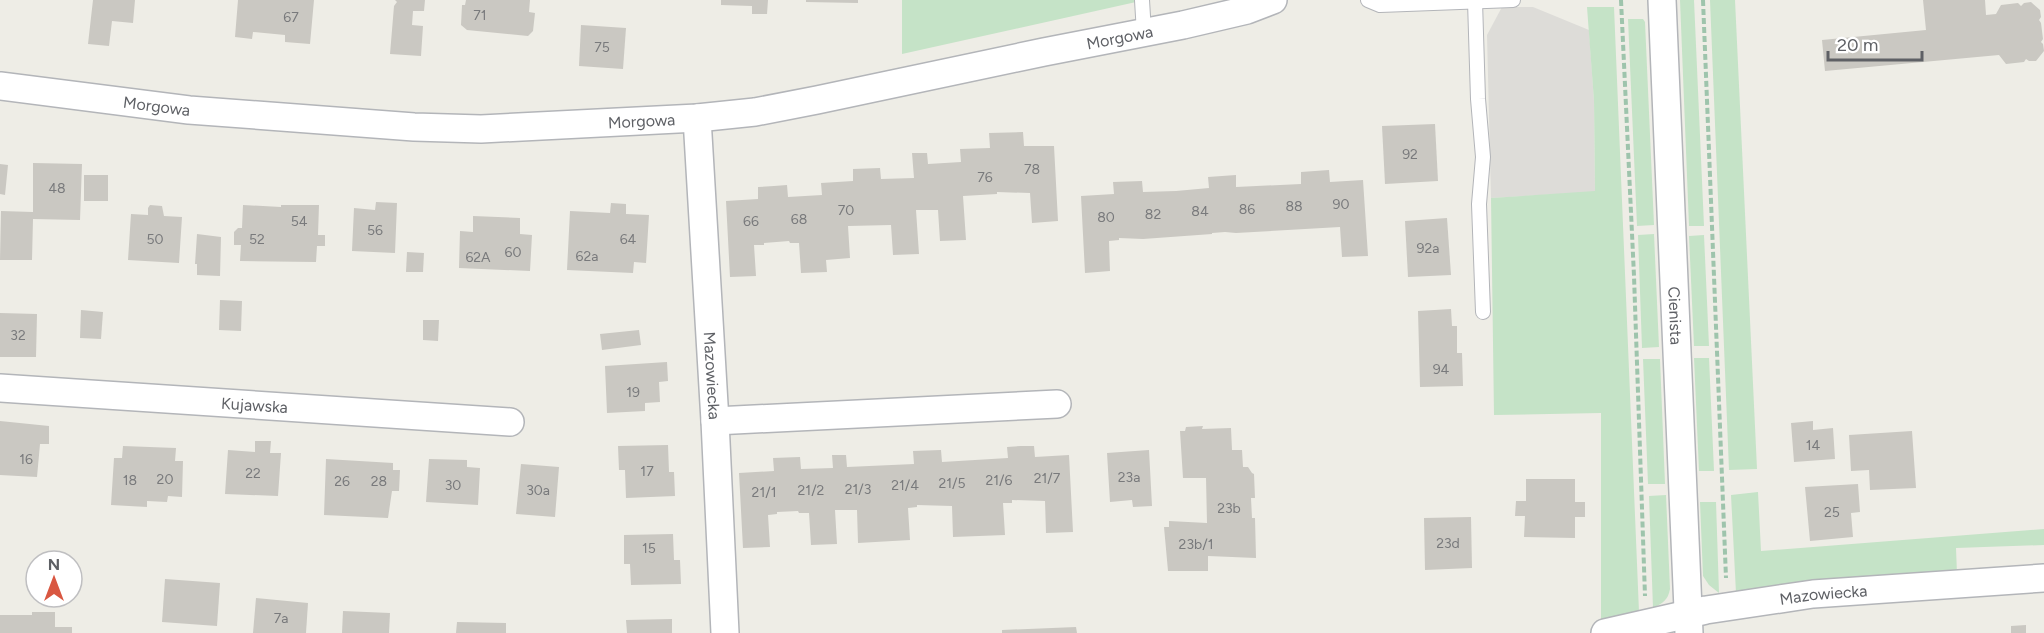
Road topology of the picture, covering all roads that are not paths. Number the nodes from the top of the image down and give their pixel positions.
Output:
1 (1142, 0) edge
2 (1273, 0) edge
3 (1368, 0) edge
4 (1513, 0) edge
5 (1662, 0) edge
6 (1475, 1) edge
7 (1144, 33) junction
8 (0, 86) edge
9 (697, 118) junction
10 (1484, 312) dead end
11 (0, 388) edge
12 (1057, 404) dead end
13 (715, 421) junction
14 (510, 422) dead end
15 (2044, 578) edge
16 (1689, 624) edge
17 (725, 633) edge
18 (1605, 633) edge

1 - 7 lane
2 - 7 street, Morgowa
3 - 6 lane
4 - 6 lane
5 - 16 street, Cienista
6 - 10 lane
7 - 9 street, Morgowa
8 - 9 street, Morgowa
9 - 13 street, Mazowiecka
11 - 14 street, Kujawska
12 - 13 street
13 - 17 street, Mazowiecka
15 - 16 street, Mazowiecka
16 - 18 street, Mazowiecka

